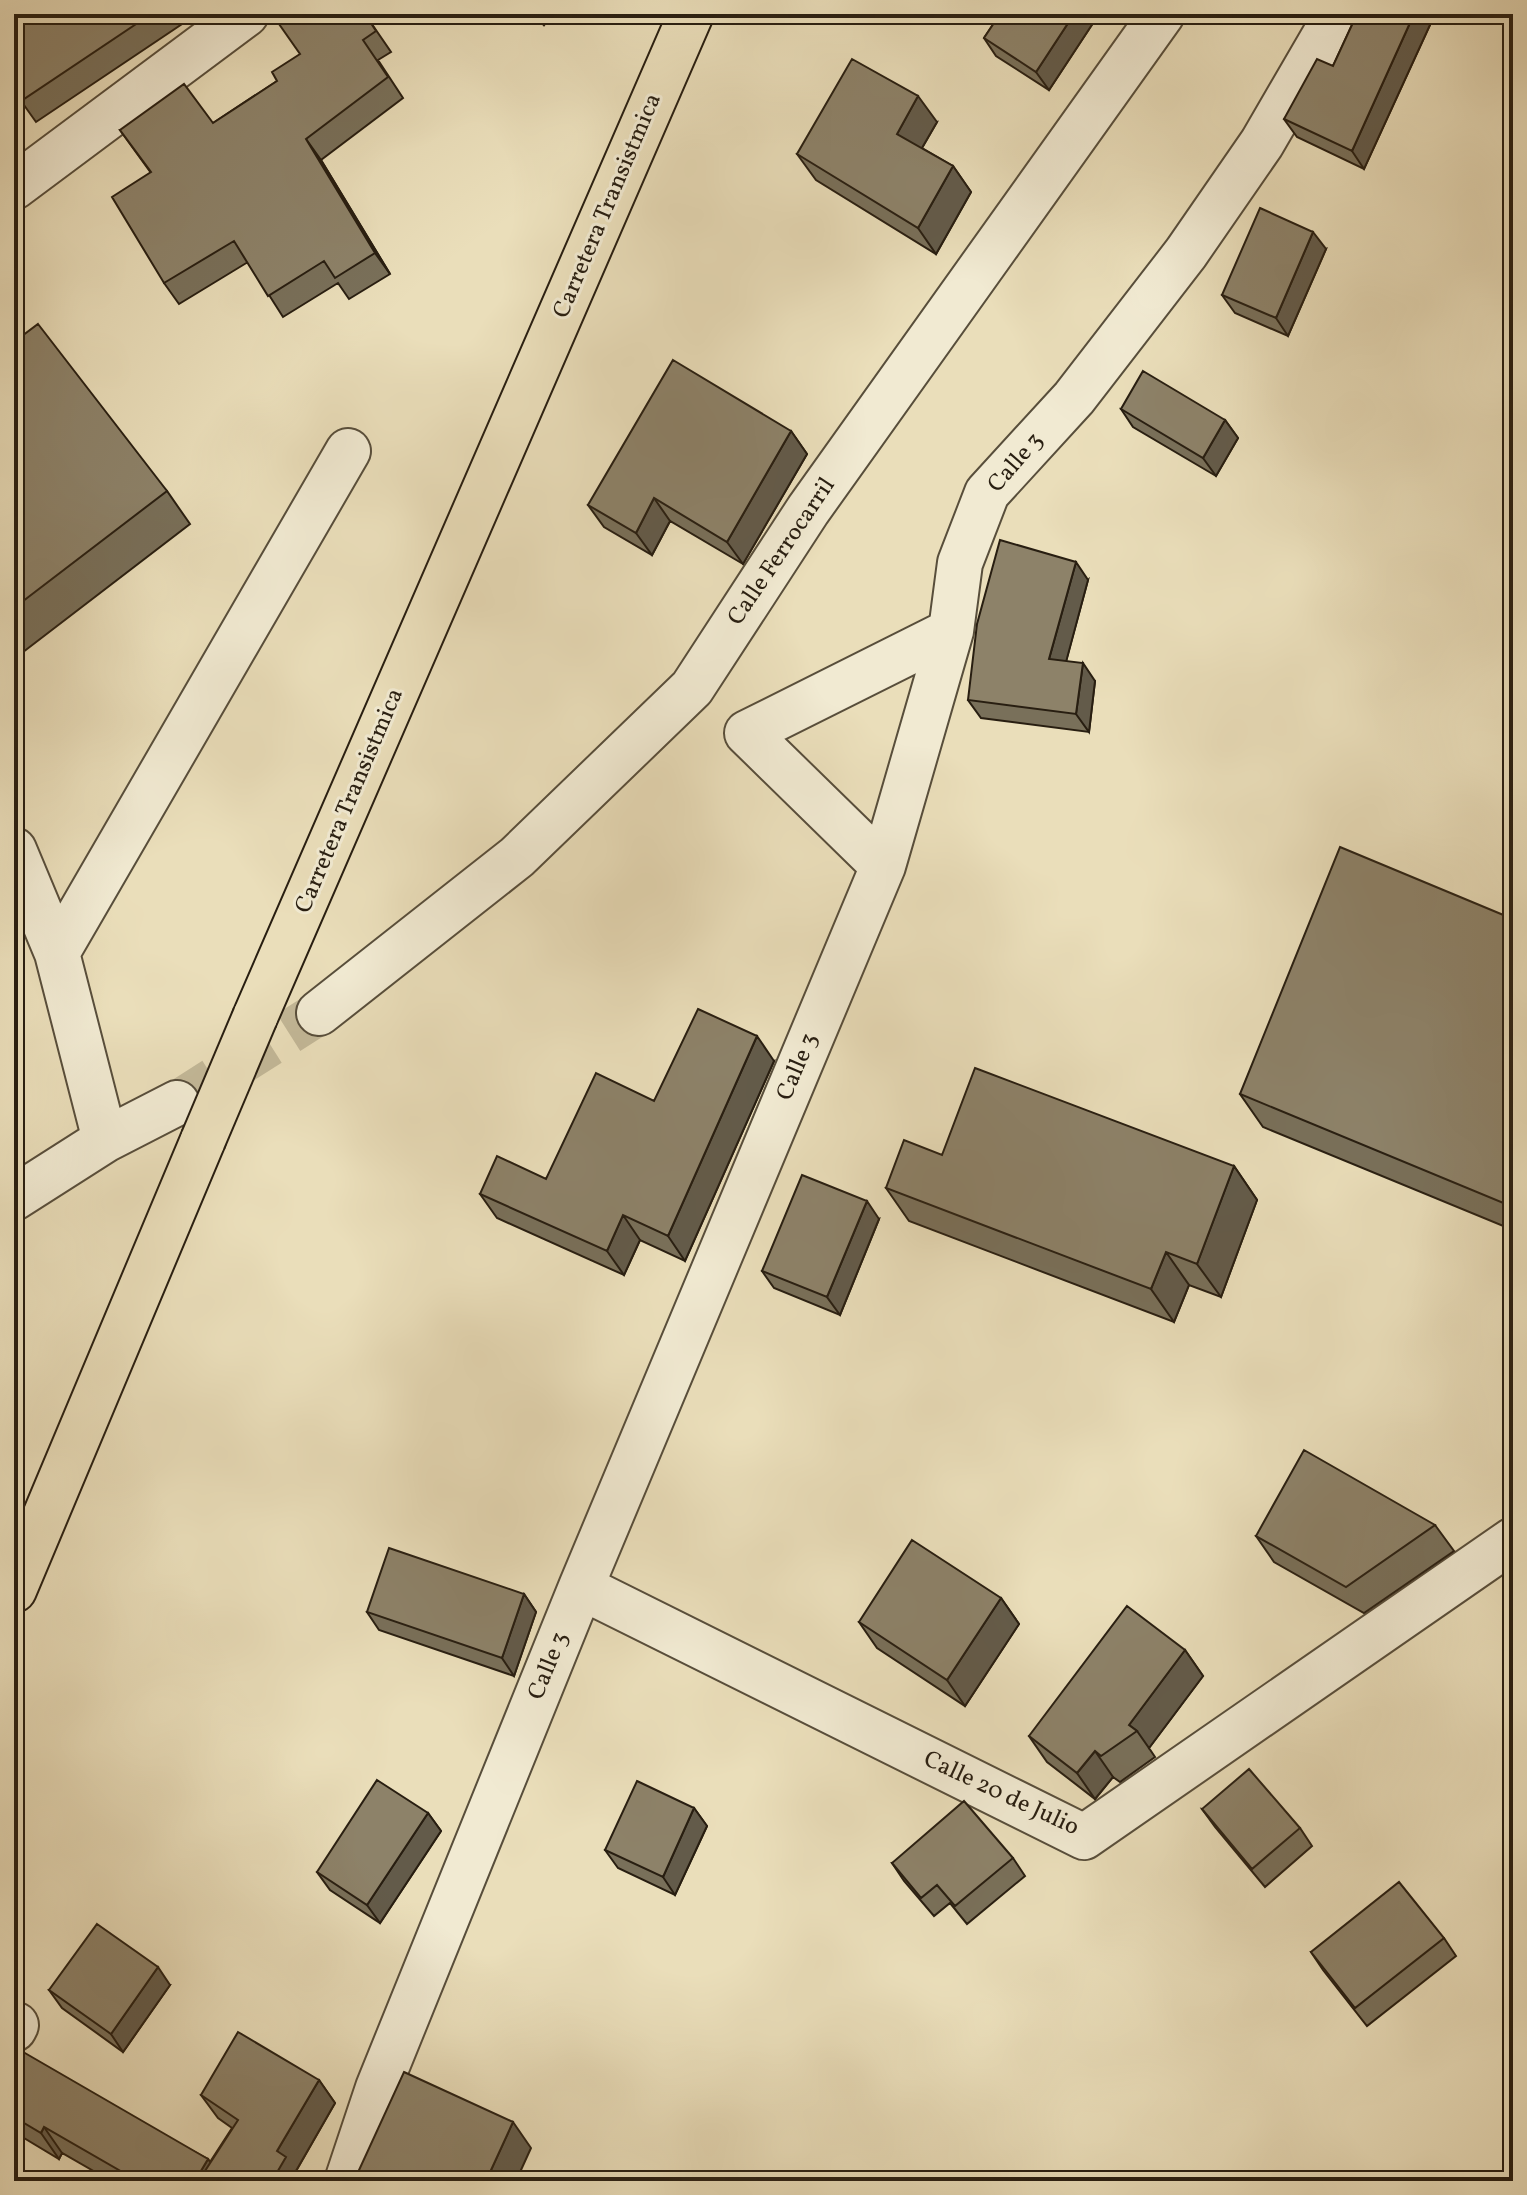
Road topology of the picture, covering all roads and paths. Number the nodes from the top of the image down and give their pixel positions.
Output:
1 (246, 14) edge
2 (691, 14) edge
3 (1162, 14) edge
4 (1337, 14) edge
5 (14, 187) edge
6 (348, 451) dead end
7 (951, 631) junction
8 (692, 688) junction
9 (747, 733) junction
10 (14, 850) edge
11 (883, 866) junction
12 (57, 953) junction
13 (319, 1013) tunnel mouth
14 (177, 1103) tunnel mouth
15 (105, 1140) junction
16 (14, 1198) edge
17 (1513, 1540) edge
18 (581, 1587) junction
19 (14, 1590) edge
20 (347, 2181) edge

1 - 5 street
2 - 19 main road, Carretera Transistmica, bridge
3 - 8 street, Calle Ferrocarril
4 - 7 street, Calle 3
6 - 12 street
7 - 9 street
7 - 11 street, Calle 3
8 - 9 street
8 - 13 street, Calle Ferrocarril
9 - 11 street
10 - 12 street
11 - 18 street, Calle 3
12 - 15 street
14 - 15 street
15 - 16 street
17 - 18 street, Calle 20 de Julio
18 - 20 street, Calle 3

